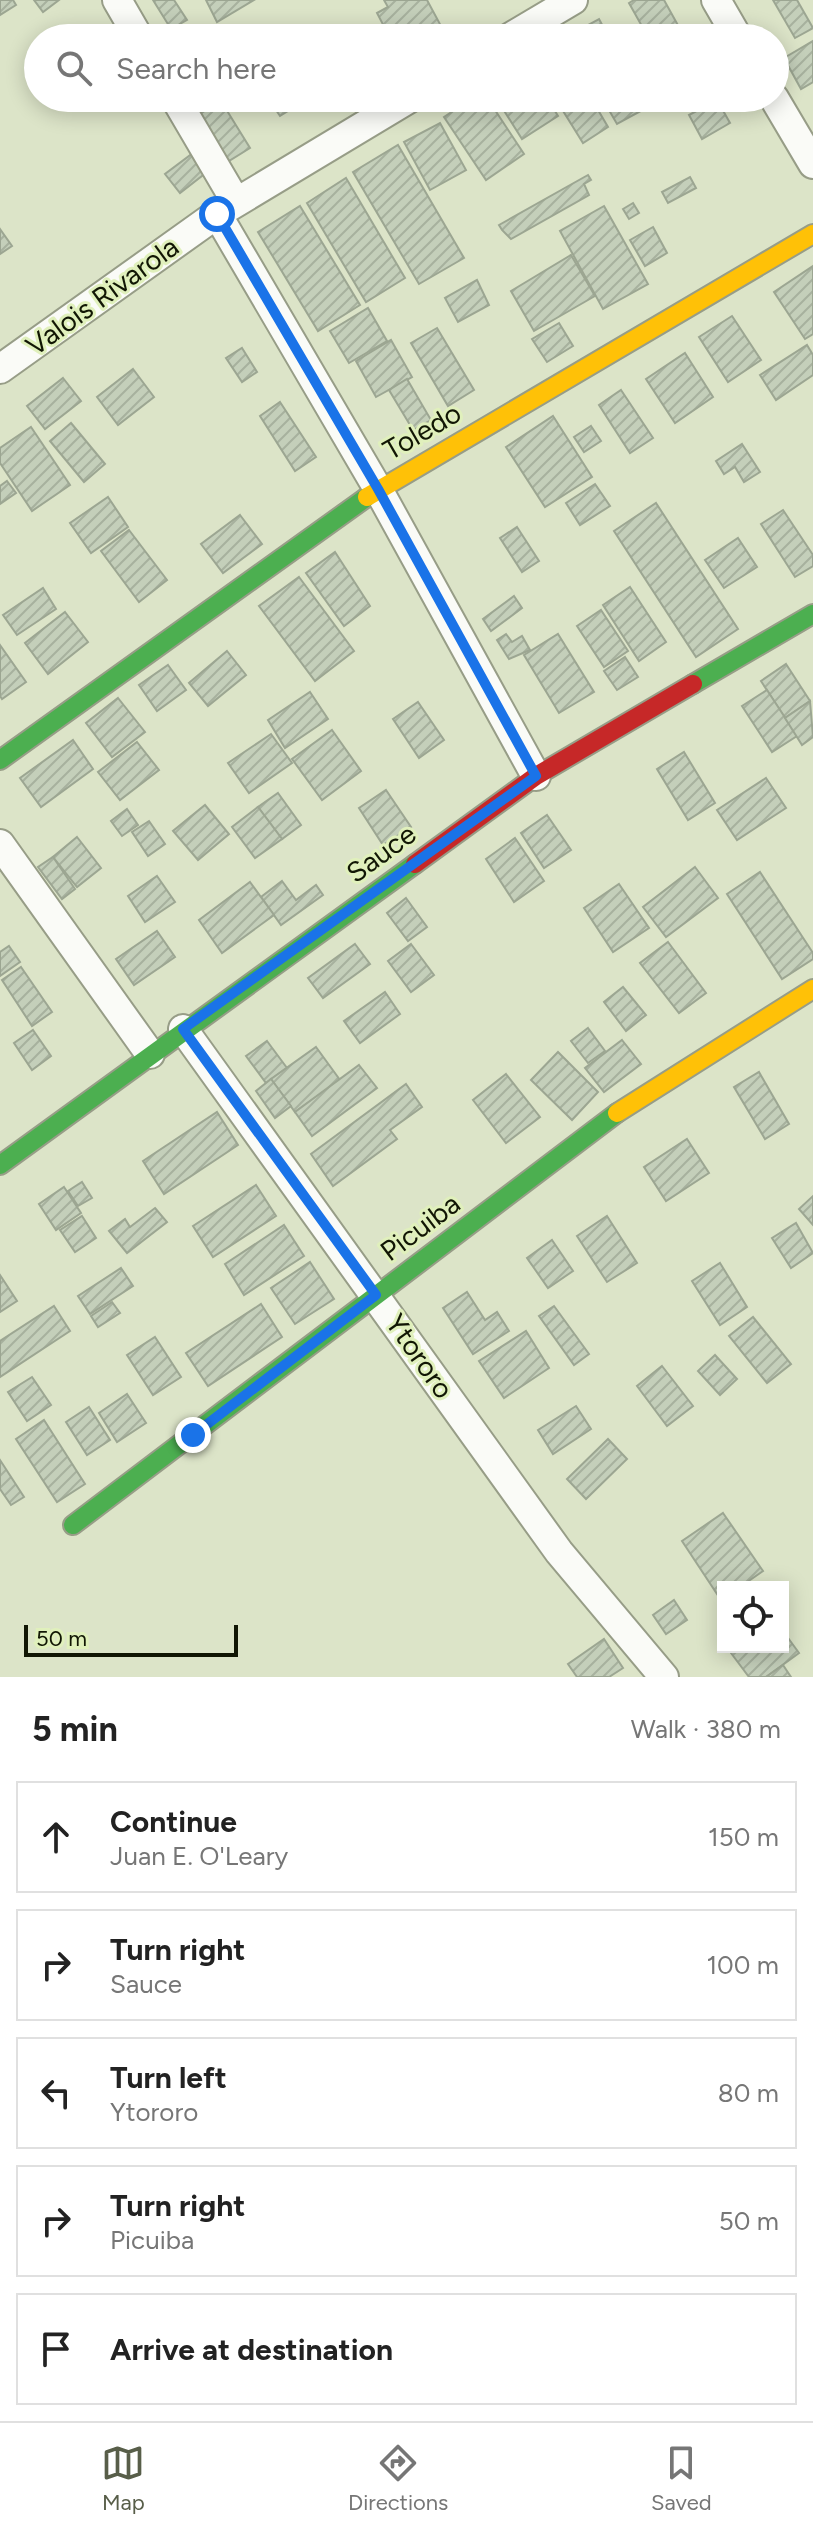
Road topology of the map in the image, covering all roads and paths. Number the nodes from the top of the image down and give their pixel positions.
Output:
1 (117, 0) edge
2 (573, 0) edge
3 (716, 0) edge
4 (131, 24) edge
5 (533, 24) edge
6 (730, 24) edge
7 (182, 112) edge
8 (387, 112) edge
9 (782, 112) edge
10 (813, 164) edge
11 (227, 208) junction
12 (813, 234) edge
13 (0, 369) edge
14 (378, 489) junction
15 (813, 614) edge
16 (0, 760) edge
17 (536, 776) junction
18 (0, 844) edge
19 (813, 989) edge
20 (183, 1029) junction
21 (150, 1054) junction
22 (0, 1165) edge
23 (376, 1295) junction
24 (73, 1525) dead end
25 (664, 1677) edge

1 - 4 street
2 - 5 street
3 - 6 street
7 - 11 street
8 - 11 street, Valois Rivarola
9 - 10 street
11 - 13 street, Valois Rivarola
11 - 14 street
12 - 14 street, Toledo
14 - 16 street, Toledo
14 - 17 street
15 - 17 street, Sauce
17 - 20 street, Sauce
18 - 21 street
19 - 23 street, Picuiba
20 - 21 street, Sauce
20 - 23 street, Ytororo
21 - 22 street, Sauce
23 - 24 street, Picuiba
23 - 25 street, Ytororo

